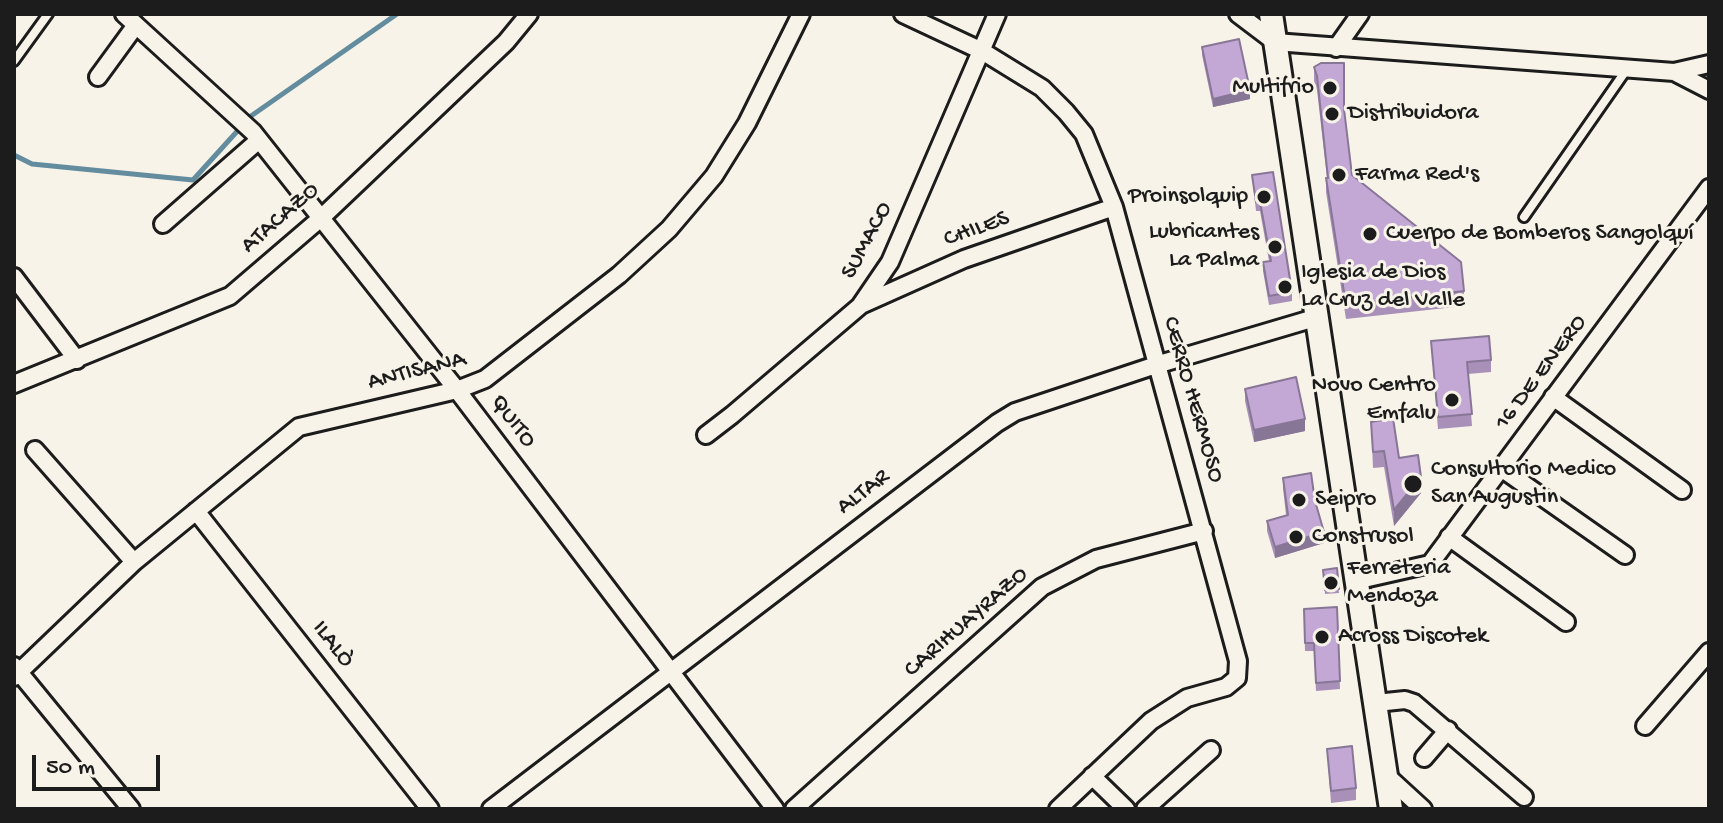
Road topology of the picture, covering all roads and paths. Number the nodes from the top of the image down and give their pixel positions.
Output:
1 (48, 14) edge
2 (529, 14) edge
3 (801, 14) edge
4 (903, 14) edge
5 (997, 14) edge
6 (1238, 14) edge
7 (1271, 14) edge
8 (1360, 14) edge
9 (130, 19) edge
10 (1275, 42) junction
11 (1336, 48) junction
12 (982, 51) junction
13 (14, 61) edge
14 (1709, 64) edge
15 (1627, 69) junction
16 (1674, 72) junction
17 (98, 77) dead end
18 (1709, 90) edge
19 (256, 136) junction
20 (1709, 188) edge
21 (1114, 207) junction
22 (1524, 217) dead end
23 (321, 218) junction
24 (163, 224) dead end
25 (14, 277) edge
26 (860, 306) junction
27 (1318, 317) junction
28 (77, 360) junction
29 (1156, 365) junction
30 (14, 384) edge
31 (457, 390) junction
32 (1553, 397) junction
33 (706, 435) dead end
34 (35, 450) dead end
35 (1501, 468) junction
36 (1682, 490) dead end
37 (196, 511) junction
38 (1204, 531) junction
39 (1449, 537) junction
40 (1625, 555) dead end
41 (134, 562) junction
42 (1355, 581) junction
43 (1566, 622) dead end
44 (1709, 652) edge
45 (671, 669) junction
46 (16, 671) edge
47 (1376, 703) junction
48 (1645, 726) dead end
49 (1448, 730) junction
50 (1211, 750) dead end
51 (1424, 758) dead end
52 (1092, 776) junction
53 (1387, 776) junction
54 (1524, 797) dead end
55 (131, 809) edge
56 (430, 809) edge
57 (491, 809) edge
58 (775, 809) edge
59 (794, 809) edge
60 (1058, 809) edge
61 (1126, 809) edge
62 (1145, 809) edge
63 (1391, 809) edge
64 (1423, 809) edge

1 - 13 lane
2 - 23 street, ATACAZO
3 - 31 street, ANTISANA
4 - 12 street, CERRO HERMOSO
5 - 12 street, SUMACO
6 - 10 street
7 - 10 main road
8 - 11 street
9 - 17 street
9 - 19 street, QUITO
10 - 11 street
10 - 27 main road
11 - 15 street
12 - 21 street, CERRO HERMOSO
12 - 26 street, SUMACO
14 - 16 street
15 - 16 street
15 - 22 lane
16 - 18 street
19 - 23 street, QUITO
19 - 24 street
20 - 32 street, 16 DE ENERO
21 - 26 street, CHILES
21 - 29 street, CERRO HERMOSO
23 - 28 street, ATACAZO
23 - 31 street, QUITO
25 - 28 street
26 - 33 street, SUMACO
27 - 29 street, ALTAR
27 - 42 main road
28 - 30 street, ATACAZO
29 - 38 street, CERRO HERMOSO
29 - 45 street, ALTAR
31 - 37 street, ANTISANA
31 - 45 street, QUITO
32 - 35 street, 16 DE ENERO
32 - 36 street
34 - 41 street
35 - 39 street, 16 DE ENERO
35 - 40 street
37 - 41 street, ANTISANA
37 - 56 street, ILALÒ
38 - 52 street, CERRO HERMOSO
38 - 59 street, CARIHUAYRAZO
39 - 42 street, 16 DE ENERO
39 - 43 street
41 - 46 street, ANTISANA
42 - 47 main road
44 - 48 street
45 - 57 street, ALTAR
45 - 58 street, QUITO
46 - 55 street
47 - 49 street
47 - 53 main road
49 - 51 street
49 - 54 street
50 - 62 street
52 - 60 street, CERRO HERMOSO
52 - 61 street
53 - 63 main road
53 - 64 street

